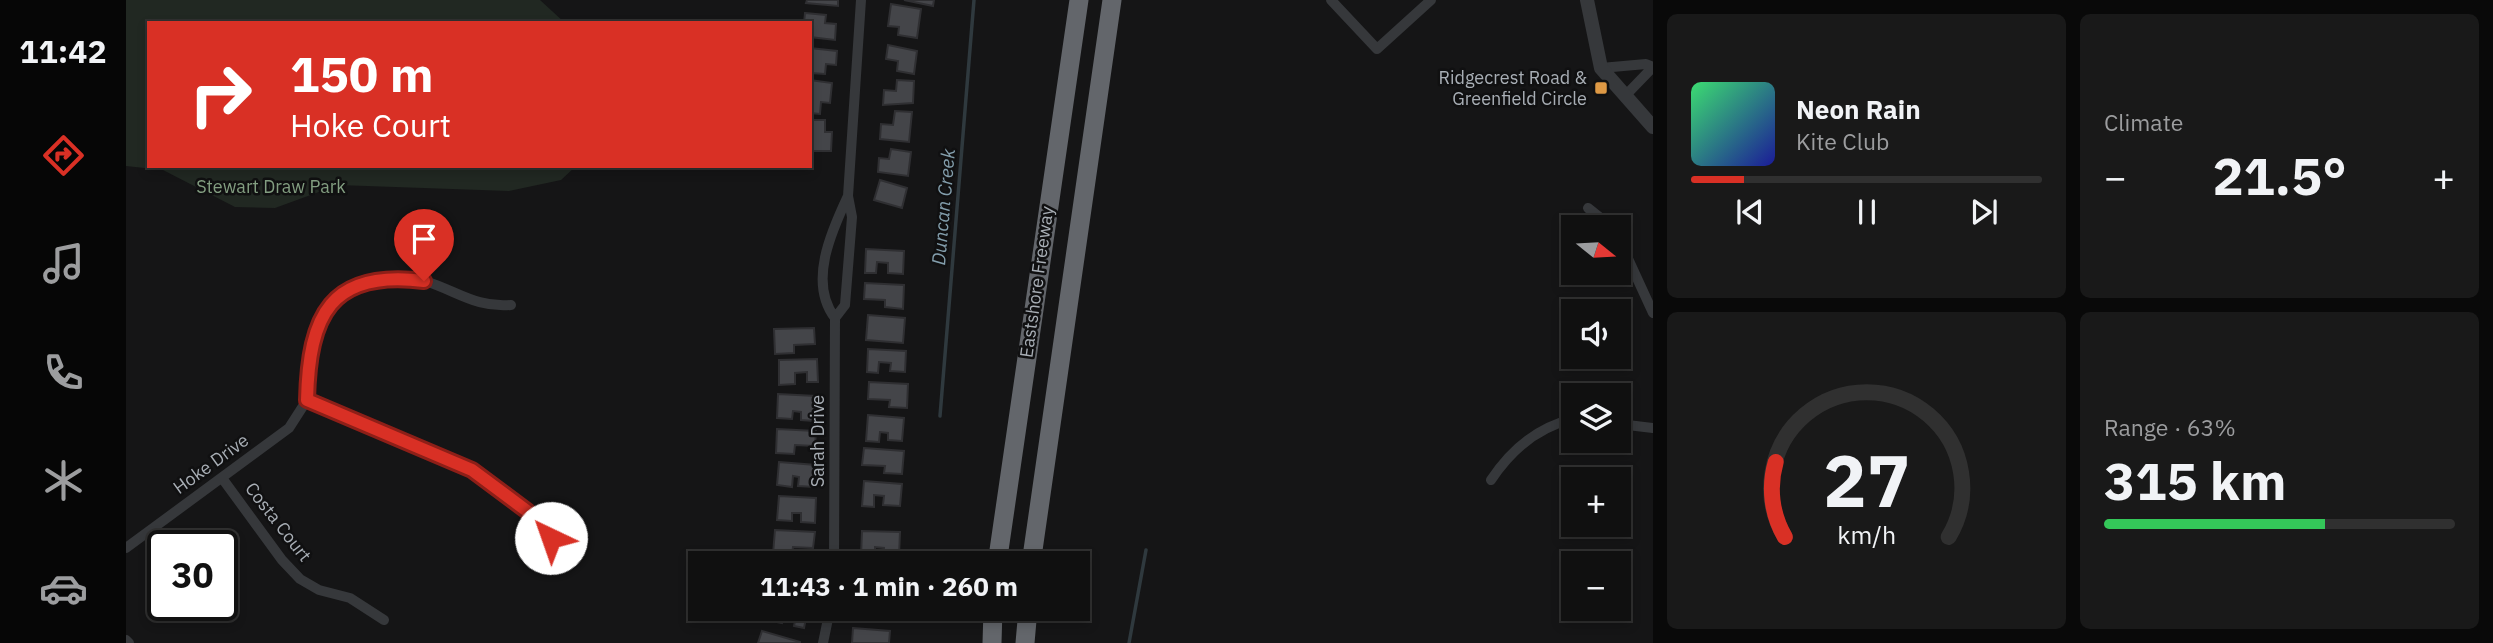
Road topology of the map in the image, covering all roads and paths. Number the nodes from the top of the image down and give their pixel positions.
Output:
1 (861, 0) edge
2 (1079, 0) edge
3 (1112, 0) edge
4 (1331, 0) edge
5 (1431, 0) edge
6 (1587, 0) edge
7 (1653, 67) edge
8 (1601, 68) junction
9 (1625, 96) junction
10 (1653, 127) edge
11 (848, 196) junction
12 (1588, 208) dead end
13 (1597, 215) edge
14 (1631, 265) edge
15 (511, 305) dead end
16 (1653, 313) edge
17 (835, 318) junction
18 (307, 400) junction
19 (1561, 422) edge
20 (1631, 425) edge
21 (1653, 428) edge
22 (222, 478) junction
23 (1491, 480) dead end
24 (126, 548) edge
25 (834, 551) edge
26 (999, 551) edge
27 (1033, 551) edge
28 (554, 556) dead end
29 (384, 620) dead end
30 (827, 621) edge
31 (993, 621) edge
32 (1027, 621) edge
33 (822, 643) edge
34 (992, 643) edge
35 (1026, 643) edge

1 - 11 street, Sarah Drive
2 - 26 highway, Eastshore Freeway
3 - 27 highway, Eastshore Freeway
4 - 5 street
6 - 8 street
7 - 8 street
7 - 9 street
8 - 9 street
9 - 10 street
11 - 17 street, Sarah Drive
11 - 17 street, Sarah Drive
12 - 13 street
14 - 16 street
15 - 18 street
17 - 25 street, Sarah Drive
18 - 22 street, Hoke Drive
18 - 28 street
19 - 23 street
20 - 21 street
22 - 24 street, Hoke Drive
22 - 29 street, Costa Court
30 - 33 street
31 - 34 highway
32 - 35 highway

